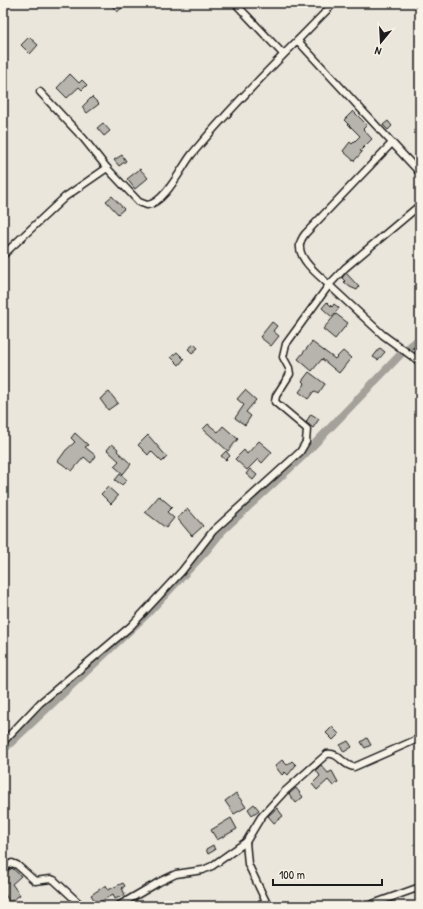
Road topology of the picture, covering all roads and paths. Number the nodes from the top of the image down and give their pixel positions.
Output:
1 (235, 3) edge
2 (334, 3) edge
3 (298, 41) junction
4 (283, 54) junction
5 (40, 92) dead end
6 (391, 144) junction
7 (107, 168) junction
8 (420, 172) edge
9 (420, 205) edge
10 (3, 255) edge
11 (329, 285) junction
12 (420, 343) edge
13 (408, 353) junction
14 (420, 362) edge
15 (420, 738) edge
16 (3, 742) edge
17 (246, 842) junction
18 (3, 868) edge
19 (420, 887) edge
20 (82, 906) edge
21 (118, 906) edge
22 (268, 906) edge
23 (367, 906) edge

1 - 4 street
2 - 3 street
3 - 4 street
3 - 6 street
4 - 7 street
5 - 7 street
6 - 8 street
6 - 11 street
7 - 10 street
9 - 11 street
11 - 13 street
11 - 16 street
12 - 13 path
13 - 14 street
15 - 17 street
17 - 21 street
17 - 22 street
18 - 20 street
19 - 23 street

